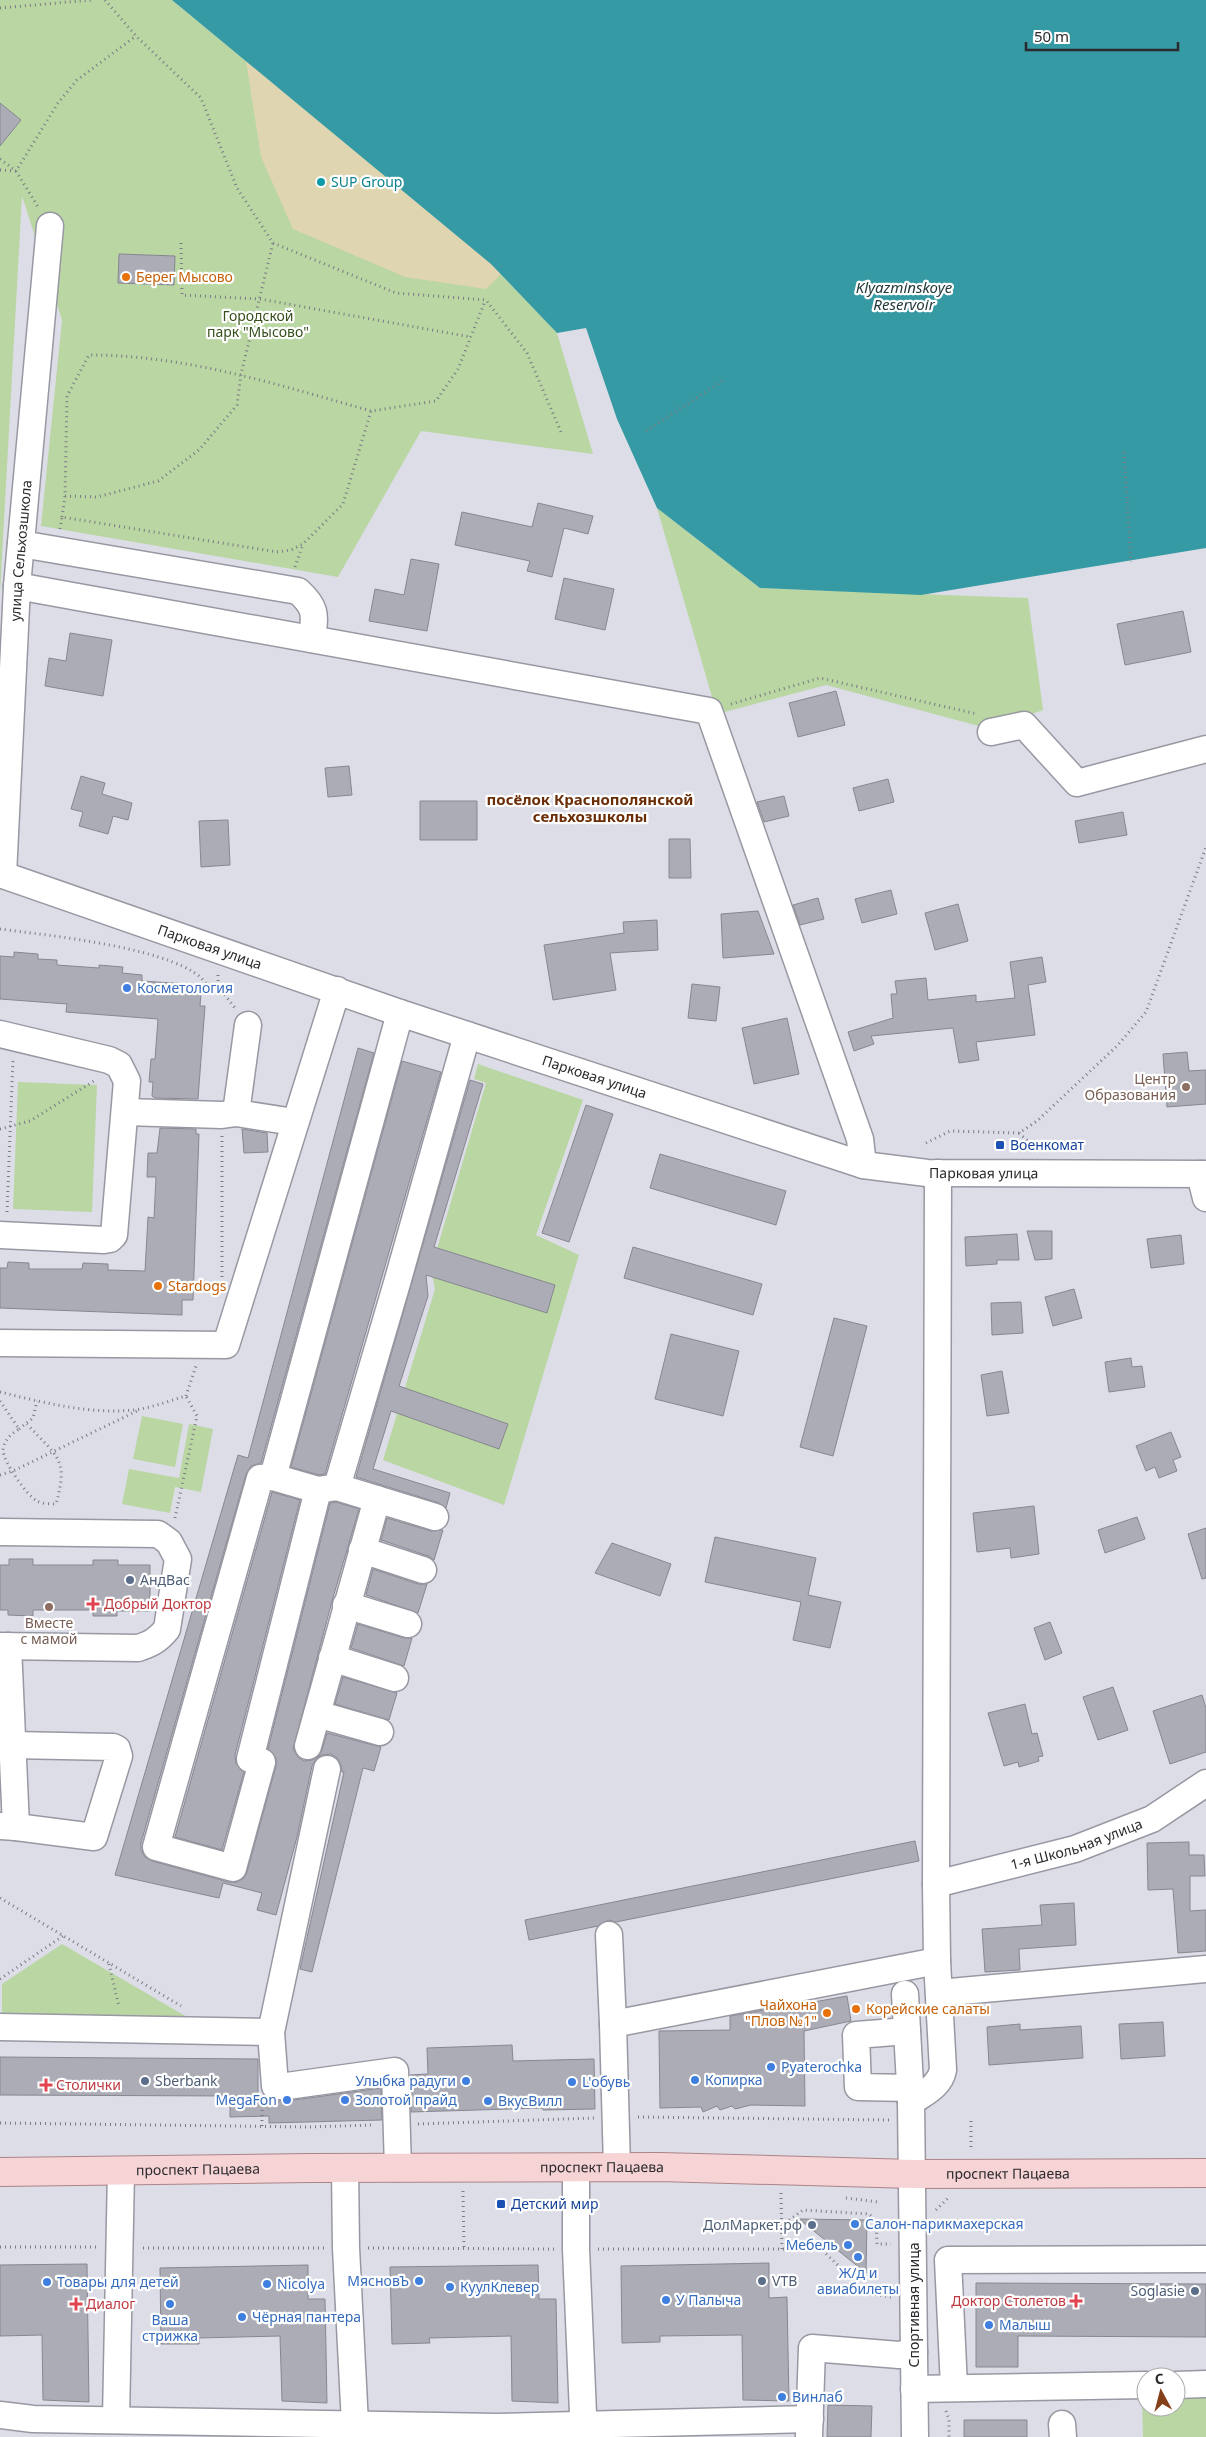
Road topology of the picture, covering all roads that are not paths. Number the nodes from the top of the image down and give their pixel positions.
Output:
1 (50, 226) road end
2 (21, 544) junction
3 (17, 586) junction
4 (312, 639) junction
5 (6, 713) edge
6 (984, 723) road end
7 (1206, 748) edge
8 (2, 874) edge
9 (337, 990) junction
10 (400, 1012) junction
11 (248, 1025) road end
12 (7, 1035) edge
13 (467, 1035) junction
14 (125, 1112) junction
15 (229, 1114) junction
16 (294, 1122) junction
17 (863, 1165) junction
18 (938, 1173) junction
19 (1204, 1182) edge
20 (3, 1235) edge
21 (0, 1343) edge
22 (272, 1477) junction
23 (327, 1488) junction
24 (378, 1500) junction
25 (435, 1517) dead end
26 (0, 1532) edge
27 (362, 1550) junction
28 (423, 1570) dead end
29 (346, 1605) junction
30 (408, 1624) dead end
31 (4, 1646) edge
32 (332, 1658) junction
33 (395, 1678) dead end
34 (317, 1714) junction
35 (380, 1732) dead end
36 (12, 1745) junction
37 (308, 1746) dead end
38 (327, 1769) dead end
39 (1206, 1783) edge
40 (8, 1827) edge
41 (936, 1884) junction
42 (609, 1935) dead end
43 (937, 1960) junction
44 (1206, 1969) edge
45 (905, 1994) dead end
46 (939, 1994) junction
47 (612, 2024) junction
48 (0, 2027) edge
49 (907, 2031) junction
50 (272, 2032) junction
51 (911, 2103) junction
52 (617, 2167) junction
53 (345, 2168) junction
54 (398, 2168) junction
55 (576, 2168) junction
56 (121, 2171) junction
57 (0, 2172) edge
58 (1206, 2173) edge
59 (913, 2174) junction
60 (1206, 2259) edge
61 (914, 2352) junction
62 (1206, 2384) edge
63 (1136, 2385) edge
64 (1186, 2385) edge
65 (954, 2387) junction
66 (914, 2389) junction
67 (0, 2415) edge
68 (116, 2419) junction
69 (355, 2424) junction
70 (809, 2428) edge
71 (584, 2432) edge
72 (914, 2437) edge

1 - 2 street, улица Сельхозшкола
2 - 3 street, улица Сельхозшкола
2 - 4 street
3 - 4 street
3 - 5 street, улица Сельхозшкола
4 - 17 street
5 - 8 street, улица Сельхозшкола
6 - 7 street
8 - 9 street, Парковая улица
9 - 10 street, Парковая улица
9 - 16 street
10 - 13 street, Парковая улица
10 - 22 street
11 - 15 street
12 - 14 street
13 - 17 street, Парковая улица
13 - 23 street
14 - 15 street
14 - 20 street
15 - 16 street
16 - 21 street
17 - 18 street, Парковая улица
18 - 19 street, Парковая улица
18 - 41 street
22 - 23 street
22 - 23 street
23 - 24 street
24 - 25 street
24 - 27 street
26 - 31 street
27 - 28 street
27 - 29 street
29 - 30 street
29 - 32 street
31 - 36 street
32 - 33 street
32 - 34 street
34 - 35 street
34 - 37 street
36 - 40 street
36 - 40 street
38 - 50 street
39 - 41 street, 1-я Школьная улица
41 - 43 street
42 - 47 street
43 - 46 street
43 - 47 street
44 - 46 street
45 - 49 street, Спортивная улица
46 - 51 street
47 - 52 street
48 - 50 street
49 - 51 street, Спортивная улица
49 - 51 street
50 - 54 street
51 - 59 street, Спортивная улица
52 - 55 main road, проспект Пацаева
52 - 59 main road, проспект Пацаева
53 - 54 main road, проспект Пацаева
53 - 56 main road, проспект Пацаева
53 - 69 street
54 - 55 main road, проспект Пацаева
55 - 71 street
56 - 57 main road, проспект Пацаева
56 - 68 street
58 - 59 main road, проспект Пацаева
59 - 61 street, Спортивная улица
60 - 65 street
61 - 66 street, Спортивная улица
61 - 70 street
62 - 64 street
63 - 65 street
65 - 66 street
66 - 72 street, Спортивная улица
67 - 68 street
68 - 69 street
69 - 71 street
70 - 71 street

